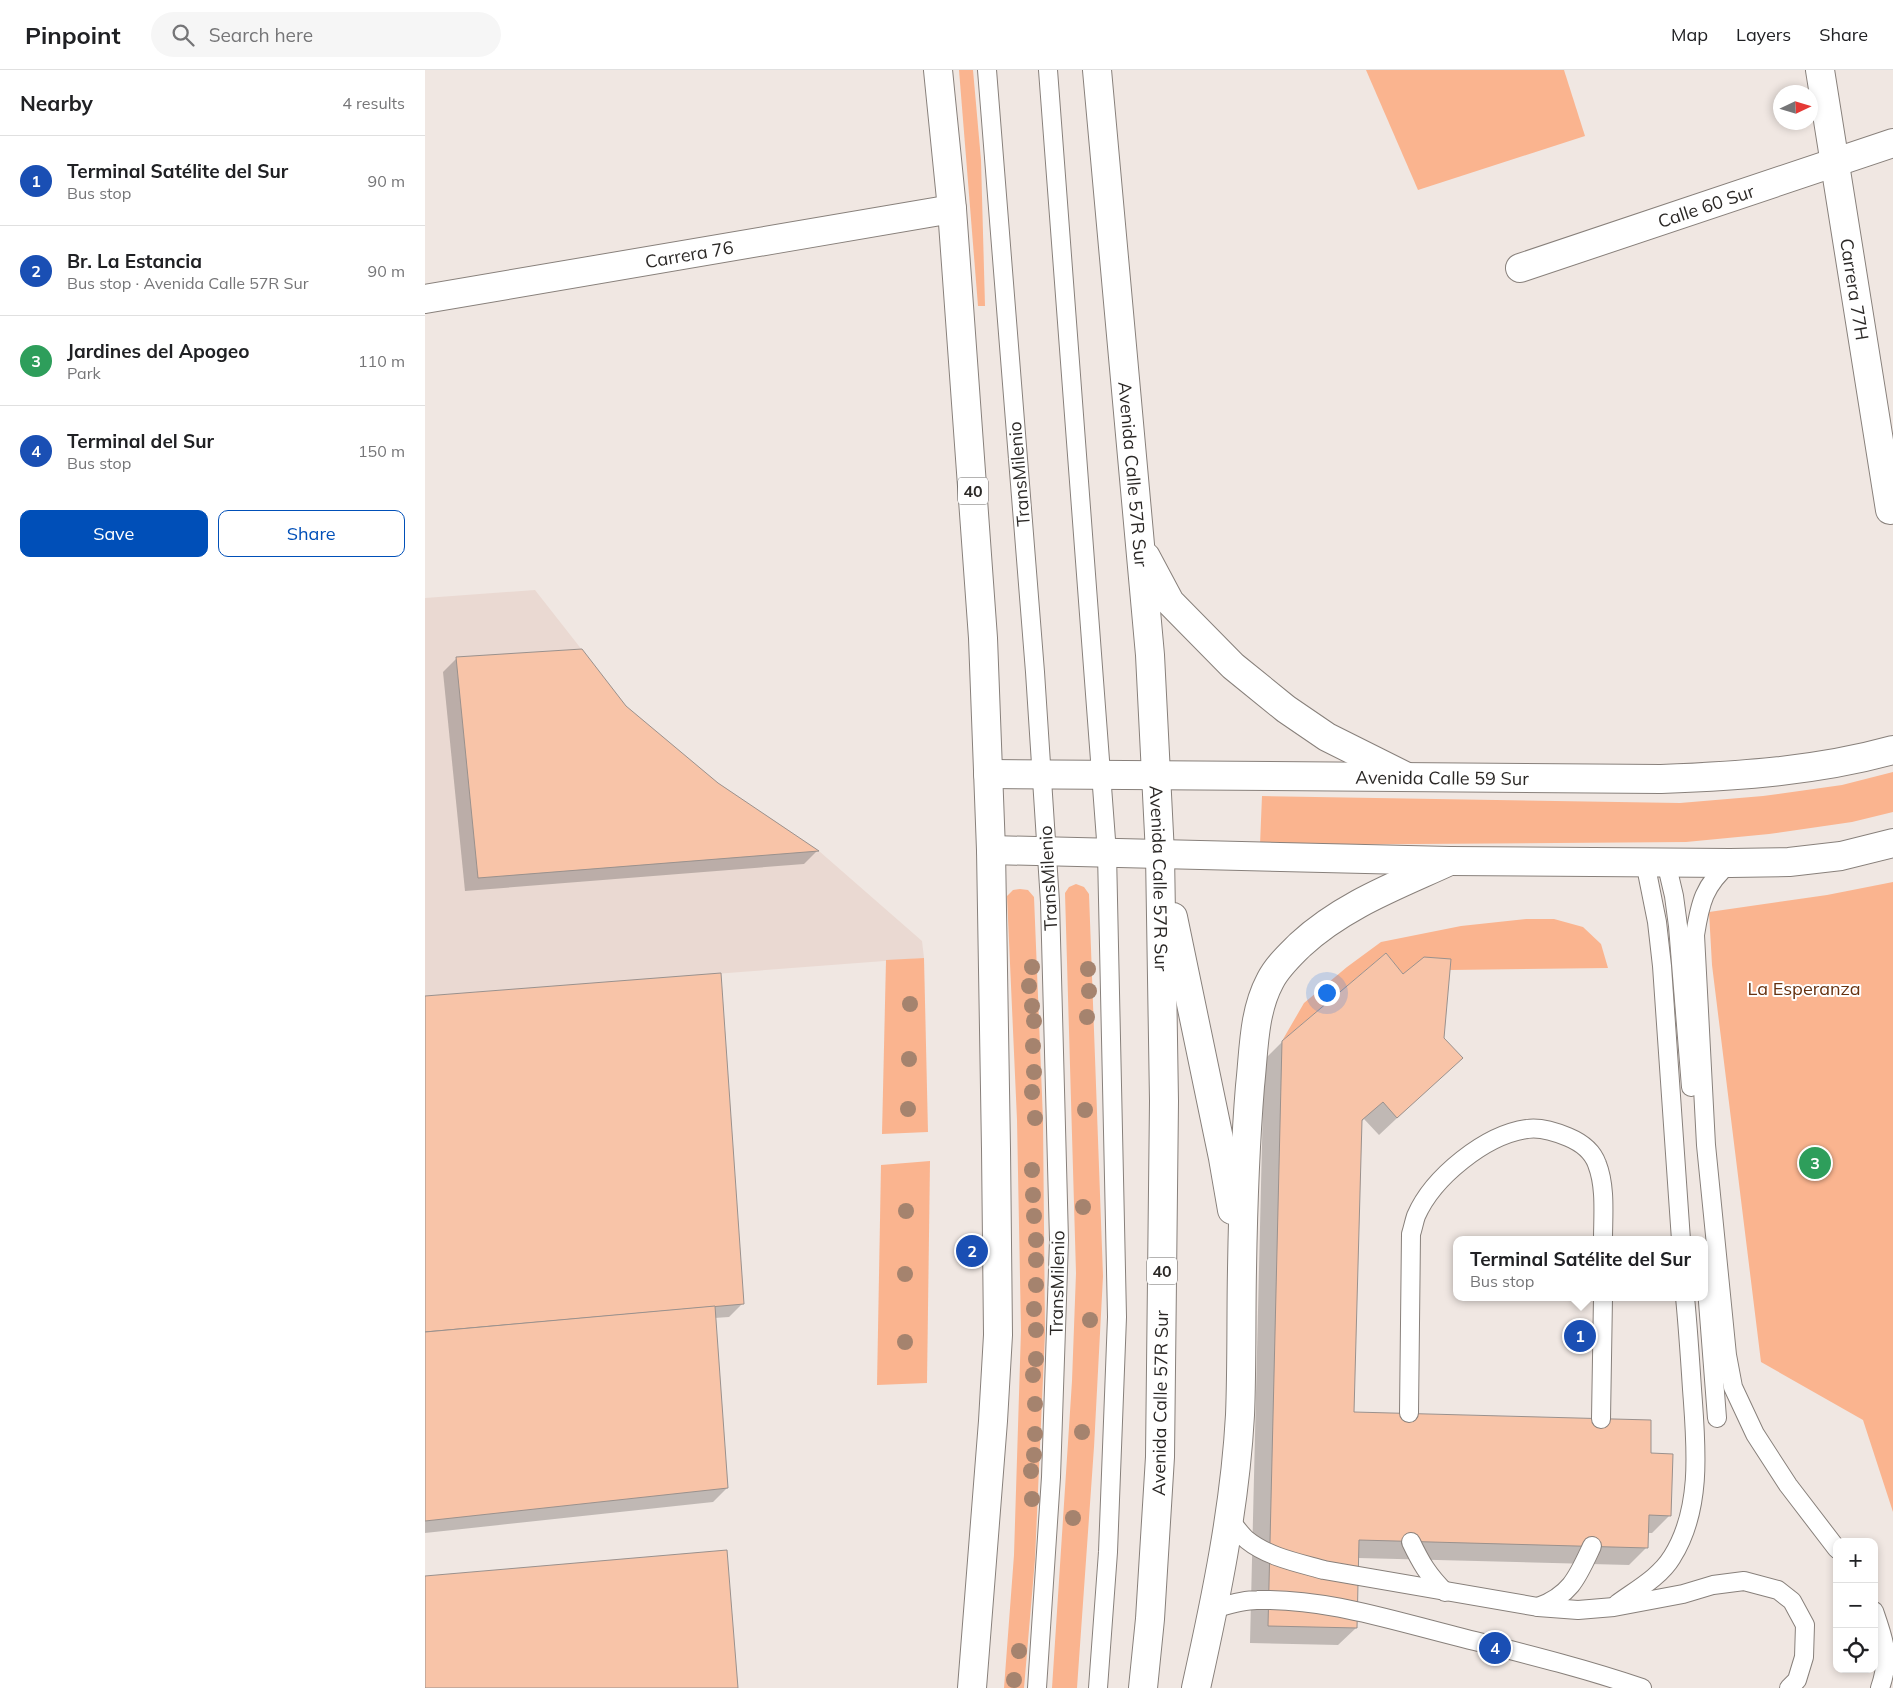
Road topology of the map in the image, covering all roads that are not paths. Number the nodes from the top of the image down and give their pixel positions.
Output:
1 (939, 70) edge
2 (987, 70) edge
3 (1047, 70) edge
4 (1097, 70) edge
5 (1820, 70) edge
6 (1893, 143) edge
7 (1835, 162) junction
8 (952, 209) junction
9 (1520, 268) dead end
10 (425, 298) edge
11 (1892, 509) edge
12 (1140, 547) junction
13 (1893, 750) edge
14 (988, 774) junction
15 (1042, 774) junction
16 (1101, 774) junction
17 (1157, 775) junction
18 (1405, 776) junction
19 (1893, 843) edge
20 (991, 850) junction
21 (1047, 851) junction
22 (1107, 853) junction
23 (1160, 854) junction
24 (1450, 861) junction
25 (1655, 862) junction
26 (1730, 863) junction
27 (1603, 1236) edge
28 (1681, 1236) edge
29 (1703, 1236) edge
30 (1242, 1271) junction
31 (1603, 1301) edge
32 (1685, 1301) edge
33 (1708, 1301) edge
34 (1409, 1414) dead end
35 (1717, 1418) dead end
36 (1601, 1419) dead end
37 (1229, 1519) junction
38 (1411, 1542) dead end
39 (1833, 1544) edge
40 (1592, 1546) dead end
41 (1445, 1592) junction
42 (1614, 1606) junction
43 (1538, 1607) junction
44 (1213, 1609) junction
45 (1878, 1622) edge
46 (972, 1688) edge
47 (1037, 1688) edge
48 (1098, 1688) edge
49 (1143, 1688) edge
50 (1196, 1688) edge
51 (1641, 1688) edge
52 (1789, 1688) edge
53 (1880, 1688) edge

1 - 8 main road, 40
2 - 15 lane, TransMilenio
3 - 16 lane
4 - 12 main road, Avenida Calle 57R Sur / 40
5 - 7 main road, Carrera 77H
6 - 7 main road, Calle 60 Sur
7 - 9 main road, Calle 60 Sur
7 - 11 main road, Carrera 77H
8 - 10 main road, Carrera 76
8 - 14 main road, 40
12 - 17 main road, Avenida Calle 57R Sur / 40
12 - 18 main road
13 - 18 main road, Avenida Calle 59 Sur
14 - 15 main road, Avenida Calle 59 Sur
14 - 20 main road, 40
15 - 16 main road, Avenida Calle 59 Sur
15 - 21 lane, TransMilenio
16 - 17 main road, Avenida Calle 59 Sur
16 - 22 lane
17 - 18 main road, Avenida Calle 59 Sur
17 - 23 main road, Avenida Calle 57R Sur / 40
19 - 26 main road
20 - 21 main road
20 - 46 main road, 40
21 - 22 main road
21 - 47 lane, TransMilenio
22 - 23 main road
22 - 48 lane
23 - 24 main road
23 - 30 main road
23 - 49 main road, Avenida Calle 57R Sur / 40
24 - 25 main road
24 - 30 main road
25 - 26 main road
25 - 28 lane
25 - 29 lane
26 - 39 lane
27 - 34 lane
30 - 37 main road
31 - 36 lane
32 - 42 lane
33 - 35 lane
37 - 41 lane
37 - 44 main road
38 - 41 lane
40 - 43 lane
41 - 43 lane
42 - 43 lane
42 - 52 lane
44 - 50 main road
44 - 51 lane
45 - 53 lane

